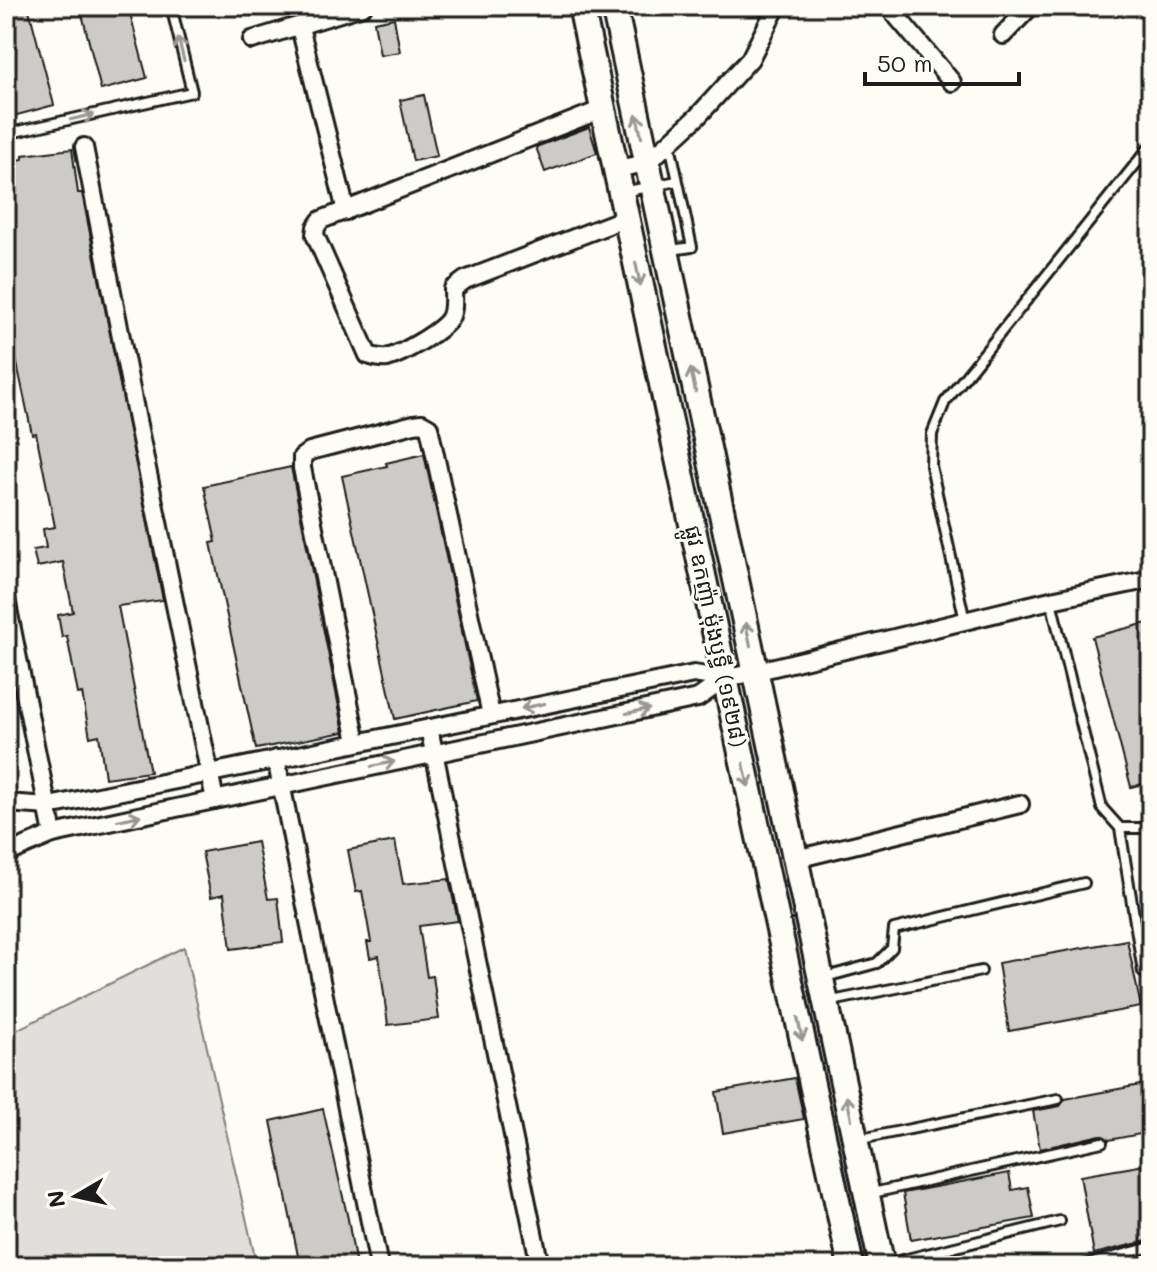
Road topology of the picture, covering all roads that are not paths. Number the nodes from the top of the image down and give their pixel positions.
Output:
1 (171, 6) edge
2 (363, 6) edge
3 (581, 6) edge
4 (614, 6) edge
5 (777, 6) edge
6 (888, 6) edge
7 (1031, 6) edge
8 (300, 27) junction
9 (1003, 35) dead end
10 (252, 40) dead end
11 (952, 82) dead end
12 (603, 109) junction
13 (6, 134) edge
14 (669, 143) junction
15 (1151, 145) edge
16 (84, 147) dead end
17 (650, 174) junction
18 (618, 180) junction
19 (677, 181) junction
20 (346, 211) junction
21 (626, 218) junction
22 (666, 251) junction
23 (1151, 579) edge
24 (6, 599) edge
25 (1051, 600) junction
26 (965, 622) junction
27 (756, 672) junction
28 (725, 679) junction
29 (491, 715) junction
30 (429, 728) junction
31 (357, 742) junction
32 (434, 754) junction
33 (276, 759) junction
34 (210, 773) junction
35 (280, 786) junction
36 (215, 800) junction
37 (6, 803) edge
38 (1020, 804) dead end
39 (49, 806) junction
40 (1120, 828) junction
41 (1151, 828) edge
42 (53, 834) junction
43 (6, 854) edge
44 (796, 859) junction
45 (1084, 883) dead end
46 (981, 971) dead end
47 (1143, 972) dead end
48 (824, 990) junction
49 (1058, 1099) dead end
50 (856, 1141) junction
51 (1102, 1142) dead end
52 (867, 1195) junction
53 (1060, 1221) dead end
54 (1151, 1247) edge
55 (379, 1266) edge
56 (540, 1266) edge
57 (851, 1266) edge
58 (882, 1266) edge
59 (1081, 1266) edge

13 -> 1 lane
2 - 8 street
3 - 12 main road, ផ្លូវ ឧកញ៉ា ម៉ុងឫទ្ធី (១៩២៨)
17 -> 4 main road, ផ្លូវ ឧកញ៉ា ម៉ុងឫទ្ធី (១៩២៨)
5 - 14 street
6 - 11 street
7 - 9 street
8 - 10 street
8 - 20 street
12 - 18 main road, ផ្លូវ ឧកញ៉ា ម៉ុងឫទ្ធី (១៩២៨)
12 - 20 street
14 - 17 street
14 - 19 lane
15 - 26 lane
16 - 34 street
17 - 18 street
17 - 18 lane
17 - 19 lane
17 - 22 main road, ផ្លូវ ឧកញ៉ា ម៉ុងឫទ្ធី (១៩២៨)
18 - 21 main road, ផ្លូវ ឧកញ៉ា ម៉ុងឫទ្ធី (១៩២៨)
19 - 22 lane
20 - 21 street
21 -> 28 main road, ផ្លូវ ឧកញ៉ា ម៉ុងឫទ្ធី (១៩២៨)
27 -> 22 main road, ផ្លូវ ឧកញ៉ា ម៉ុងឫទ្ធី (១៩២៨)
23 - 25 street
24 - 39 street
25 - 26 street
25 - 40 lane
26 - 27 street
27 - 28 street
27 - 44 main road, ផ្លូវ ឧកញ៉ា ម៉ុងឫទ្ធី (១៩២៨)
28 -> 29 street
32 -> 28 street
28 -> 57 main road, ផ្លូវ ឧកញ៉ា ម៉ុងឫទ្ធី (១៩២៨)
29 - 30 street
29 - 31 street
30 - 31 street
30 - 32 street
31 - 33 street
35 -> 32 street
32 - 56 street
33 - 34 street
33 - 35 street
34 - 36 street
34 - 39 street
35 - 36 street
35 - 55 street
42 -> 36 street
37 - 39 street
38 - 44 street
39 - 42 street
40 - 41 lane
40 - 47 lane
42 - 43 street
44 - 48 main road, ផ្លូវ ឧកញ៉ា ម៉ុងឫទ្ធី (១៩២៨)
45 - 48 lane
46 - 48 lane
50 -> 48 main road, ផ្លូវ ឧកញ៉ា ម៉ុងឫទ្ធី (១៩២៨)
49 - 50 lane
50 - 52 main road, ផ្លូវ ឧកញ៉ា ម៉ុងឫទ្ធី (១៩២៨)
51 - 52 lane
52 - 58 main road, ផ្លូវ ឧកញ៉ា ម៉ុងឫទ្ធី (១៩២៨)
53 - 58 lane
54 - 59 lane

